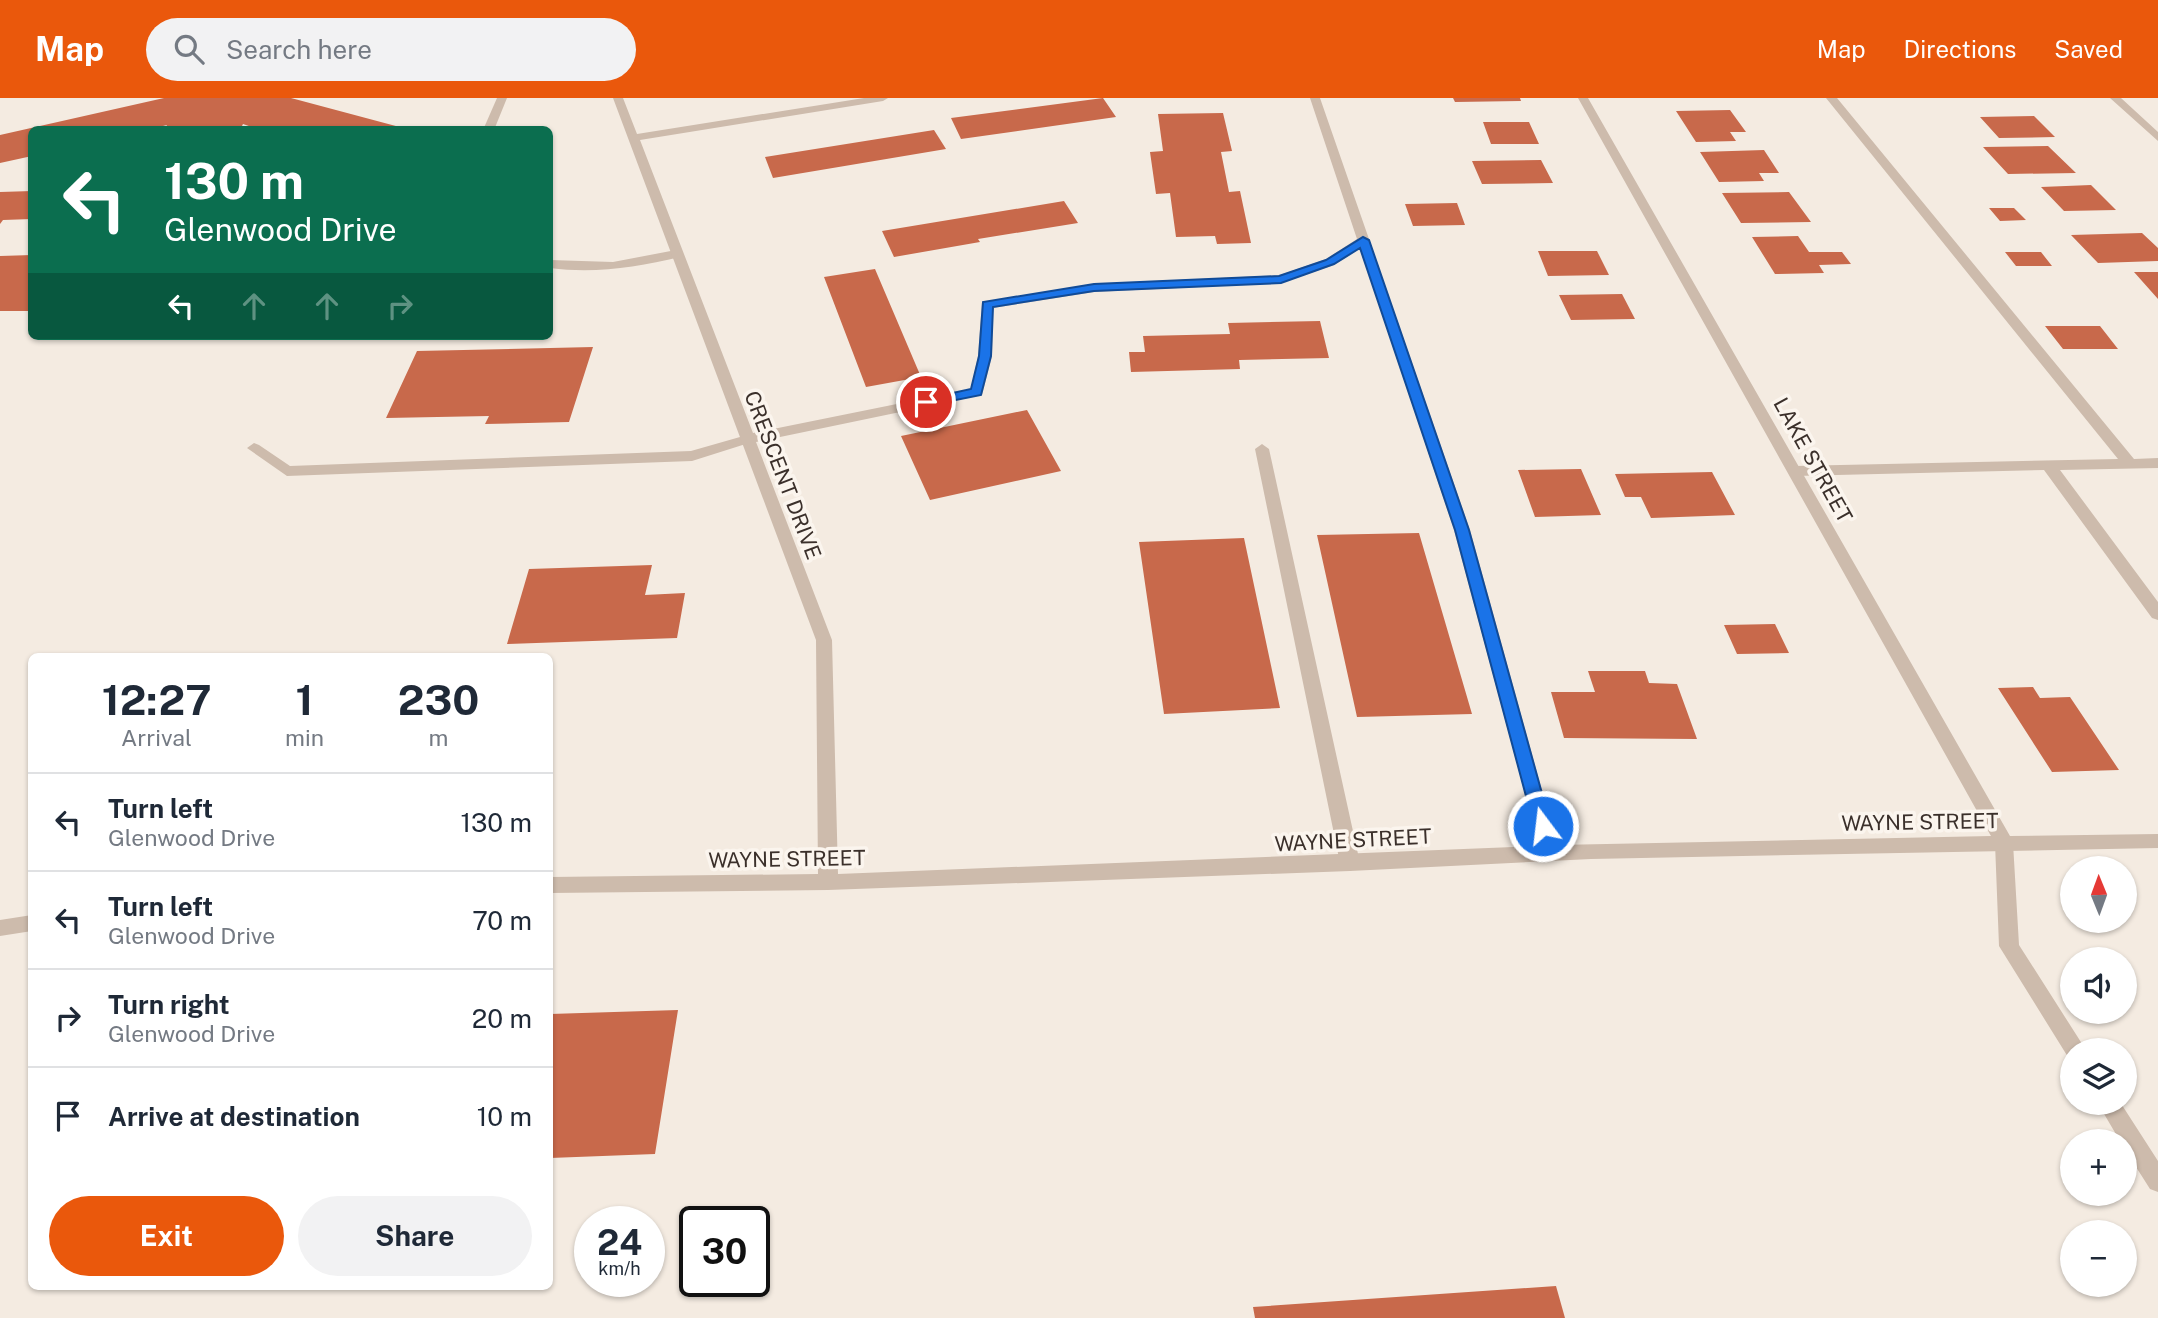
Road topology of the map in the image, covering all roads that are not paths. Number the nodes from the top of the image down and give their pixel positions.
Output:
1 (502, 98) edge
2 (618, 98) edge
3 (883, 98) edge
4 (1315, 98) edge
5 (1583, 98) edge
6 (1830, 98) edge
7 (2115, 98) edge
8 (490, 126) edge
9 (632, 138) junction
10 (2158, 138) edge
11 (1363, 240) junction
12 (676, 254) junction
13 (553, 264) edge
14 (747, 439) junction
15 (254, 448) dead end
16 (1262, 449) dead end
17 (2129, 463) junction
18 (2158, 463) edge
19 (2049, 466) junction
20 (1795, 471) junction
21 (2158, 614) edge
22 (2158, 841) edge
23 (2004, 843) junction
24 (1550, 853) junction
25 (1350, 863) junction
26 (828, 882) junction
27 (553, 885) edge
28 (28, 924) edge
29 (0, 928) edge
30 (2067, 1038) edge
31 (2116, 1115) edge
32 (2158, 1181) edge

1 - 8 street
2 - 9 street, CRESCENT DRIVE
3 - 9 street
4 - 11 street
5 - 20 street, LAKE STREET
6 - 17 street
7 - 10 street
9 - 12 street, CRESCENT DRIVE
11 - 14 street
11 - 24 street
12 - 13 street
12 - 14 street, CRESCENT DRIVE
14 - 15 street
14 - 26 street, CRESCENT DRIVE
16 - 25 street
17 - 18 street
17 - 19 street
19 - 20 street
19 - 21 street
20 - 23 street, LAKE STREET
22 - 23 street, WAYNE STREET
23 - 24 street, WAYNE STREET
23 - 30 street
24 - 25 street, WAYNE STREET
25 - 26 street, WAYNE STREET
26 - 27 street, WAYNE STREET
28 - 29 street
31 - 32 street

